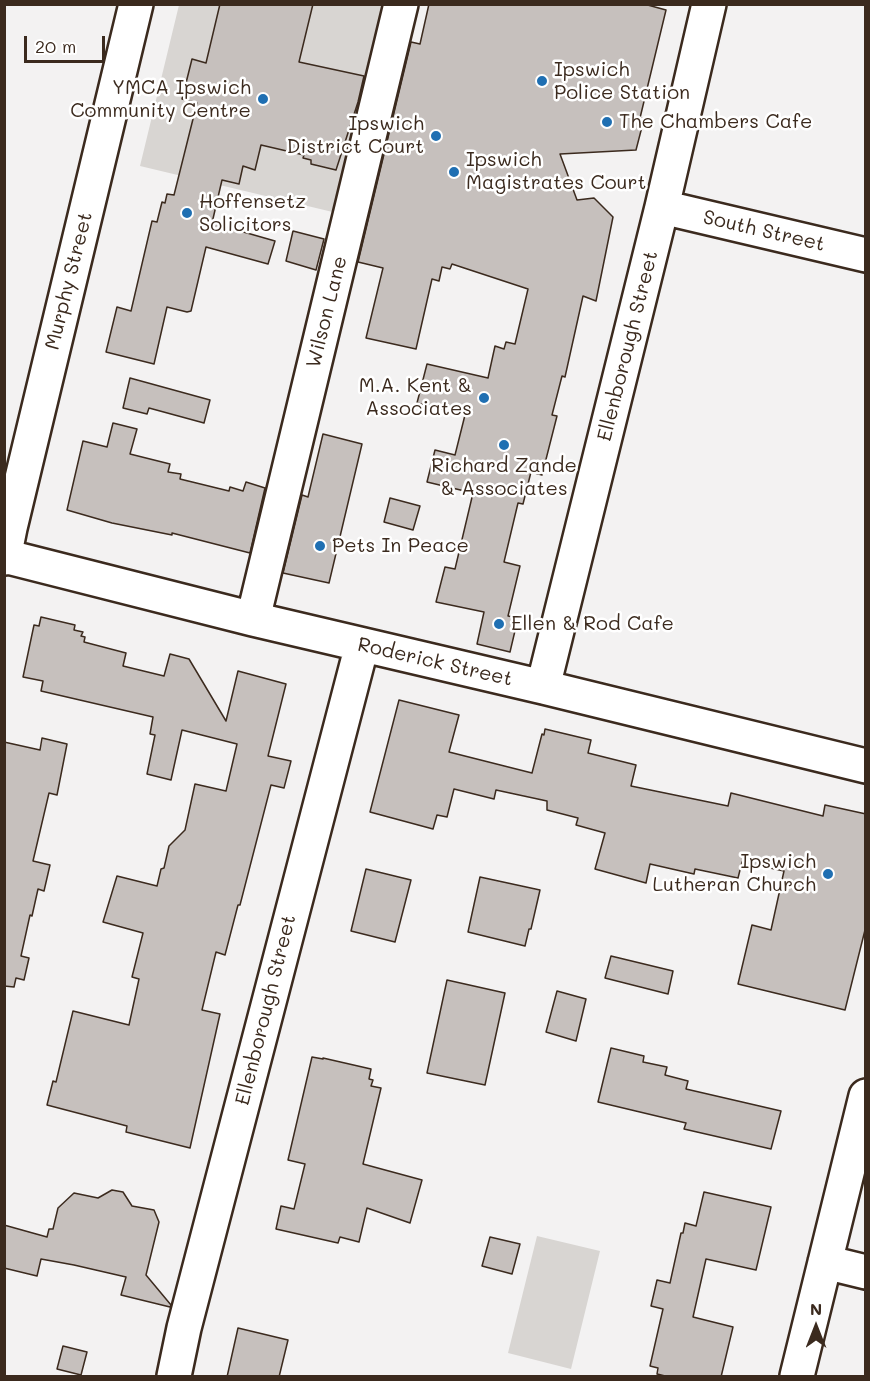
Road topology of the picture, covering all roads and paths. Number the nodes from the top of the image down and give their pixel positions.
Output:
1 (136, 4) edge
2 (401, 4) edge
3 (710, 4) edge
4 (662, 207) junction
5 (866, 255) edge
6 (5, 557) edge
7 (253, 619) junction
8 (362, 645) junction
9 (543, 687) junction
10 (866, 766) edge
11 (866, 1096) edge
12 (825, 1262) junction
13 (866, 1272) edge
14 (174, 1377) edge
15 (797, 1377) edge

1 - 6 street, Murphy Street
2 - 7 street, Wilson Lane
3 - 4 street, Ellenborough Street
4 - 5 street, South Street
4 - 9 street, Ellenborough Street
6 - 7 street, Roderick Street
7 - 8 street, Roderick Street
8 - 9 street, Roderick Street
8 - 14 street, Ellenborough Street
9 - 10 street, Roderick Street
11 - 12 street
12 - 13 street
12 - 15 street

